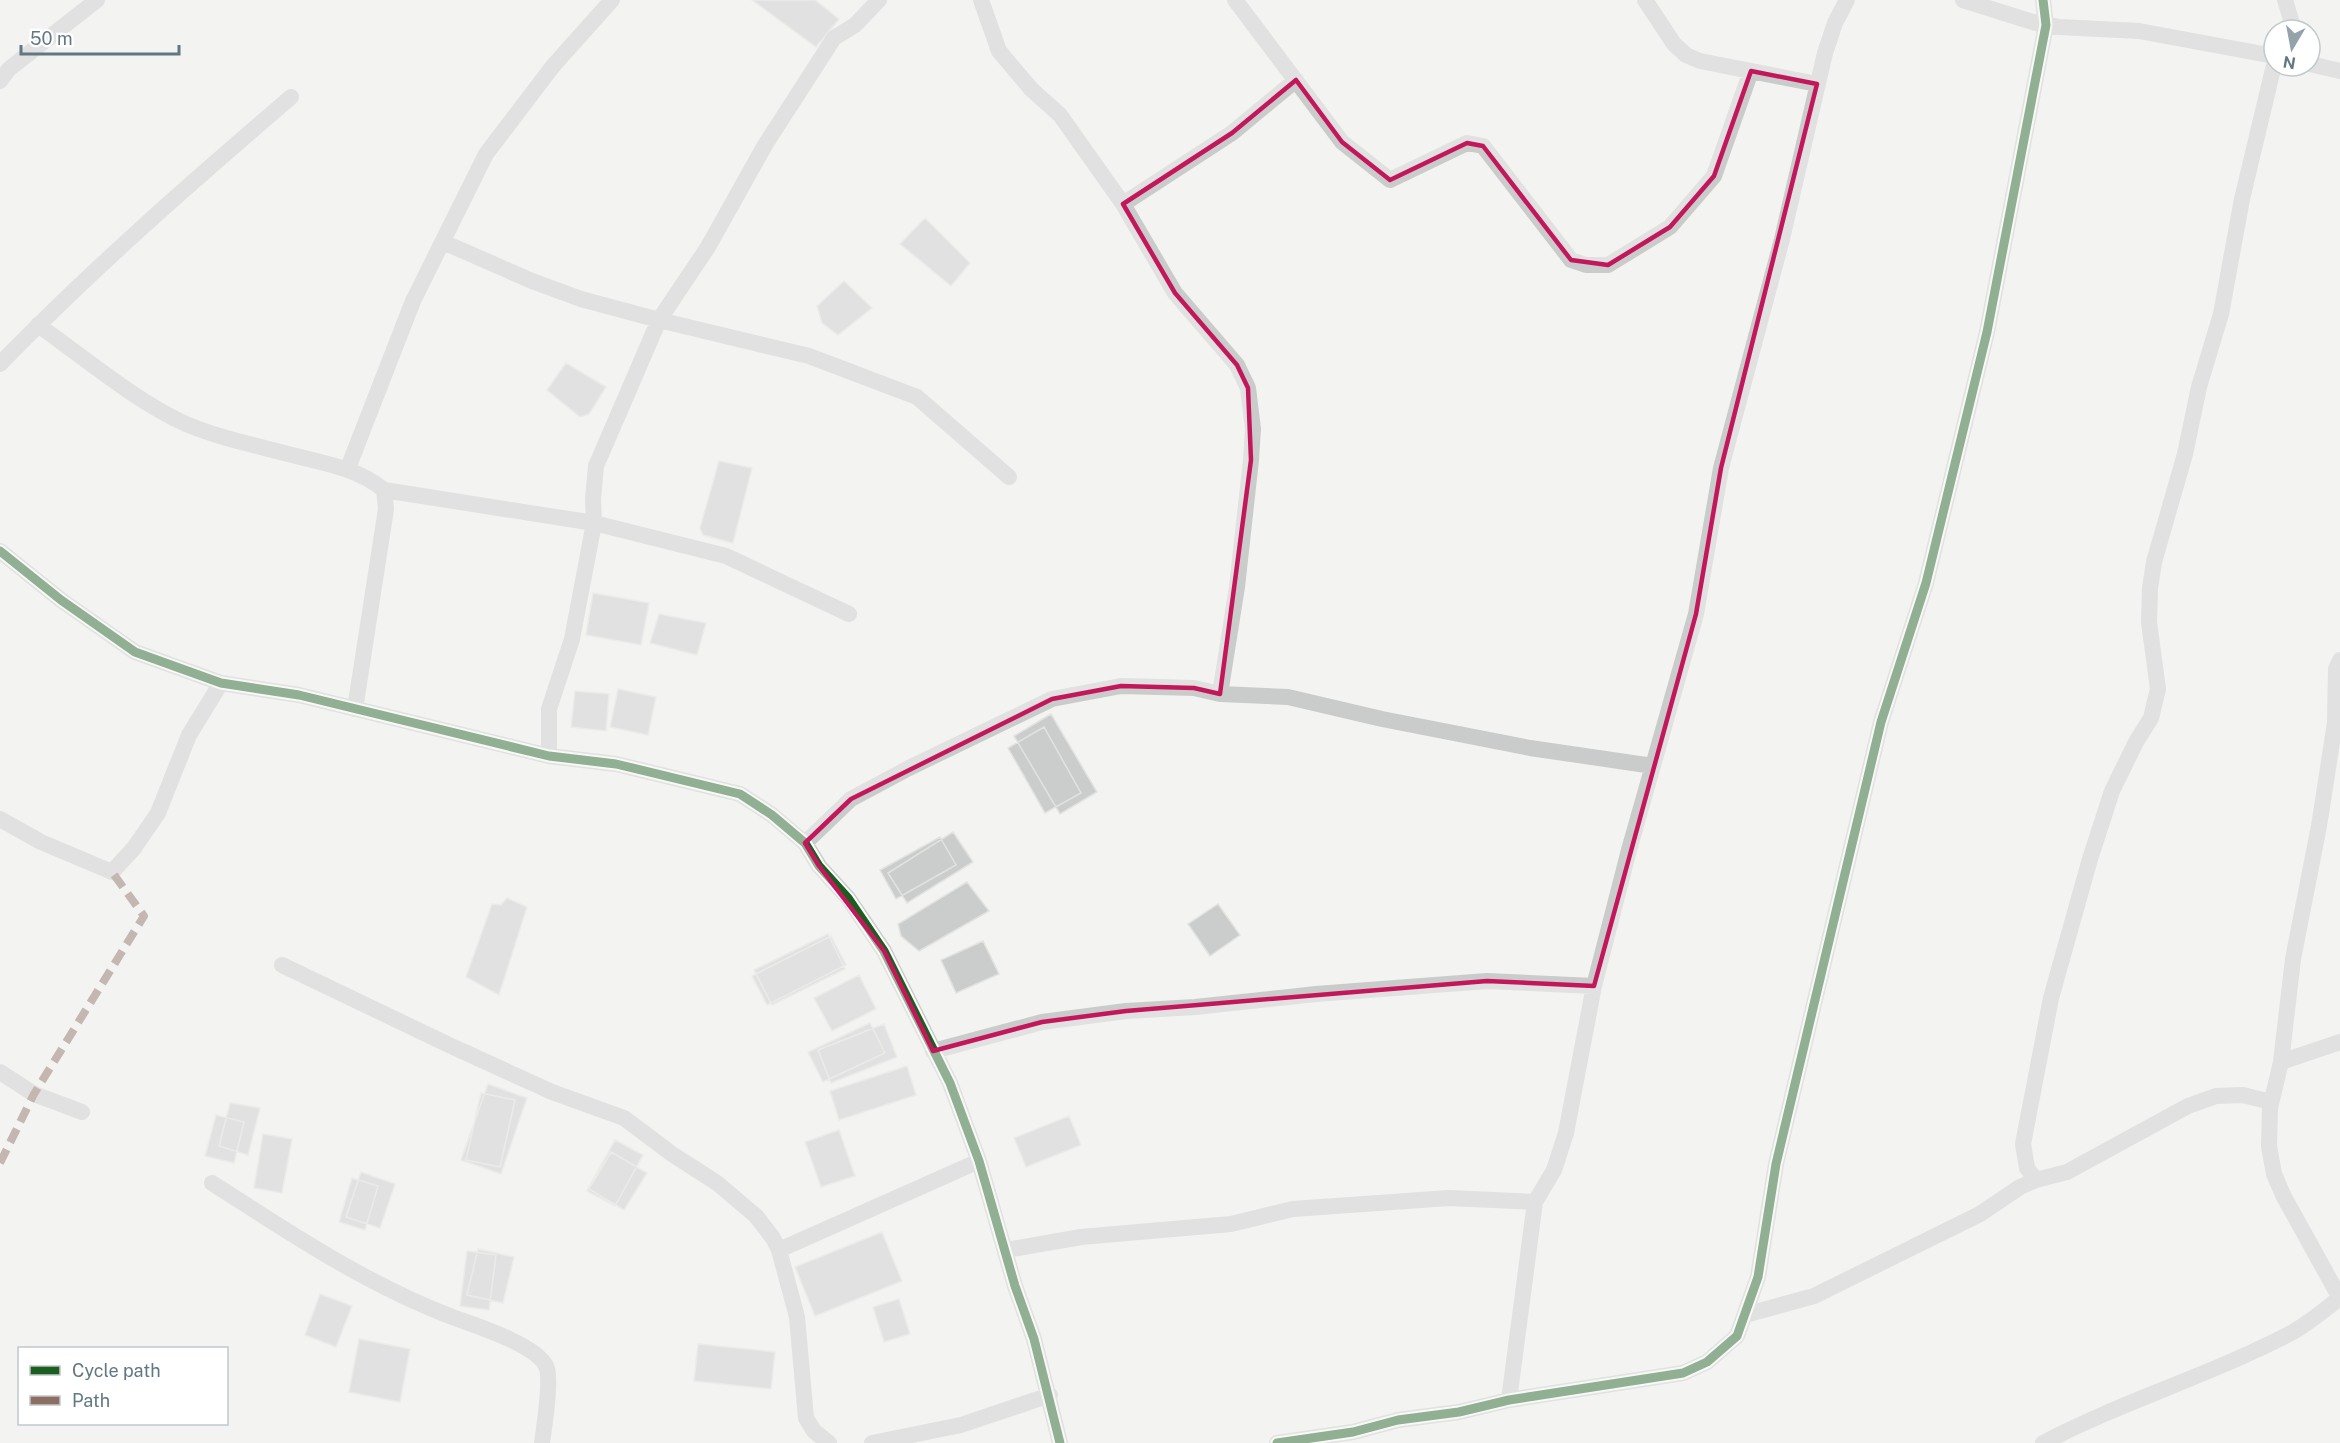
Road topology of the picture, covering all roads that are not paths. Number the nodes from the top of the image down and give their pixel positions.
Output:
1 (97, 0) edge
2 (612, 0) edge
3 (879, 0) edge
4 (981, 0) edge
5 (1235, 0) edge
6 (1645, 0) edge
7 (1847, 0) edge
8 (1963, 0) edge
9 (2043, 0) edge
10 (2285, 0) edge
11 (2290, 18) edge
12 (2046, 25) junction
13 (2262, 54) edge
14 (2322, 67) edge
15 (1751, 71) junction
16 (2340, 71) edge
17 (2271, 78) edge
18 (1296, 80) junction
19 (0, 81) edge
20 (1817, 84) junction
21 (291, 97) dead end
22 (1123, 204) junction
23 (443, 242) junction
24 (659, 320) junction
25 (38, 325) junction
26 (0, 364) edge
27 (348, 468) junction
28 (1009, 477) dead end
29 (384, 490) junction
30 (594, 524) junction
31 (0, 551) edge
32 (849, 614) dead end
33 (2340, 660) edge
34 (220, 683) junction
35 (1220, 694) junction
36 (355, 709) junction
37 (549, 756) junction
38 (1653, 766) junction
39 (2333, 786) edge
40 (0, 819) edge
41 (805, 843) junction
42 (282, 965) dead end
43 (1594, 986) junction
44 (2340, 1042) edge
45 (933, 1051) junction
46 (2281, 1062) junction
47 (0, 1072) edge
48 (2271, 1102) junction
49 (82, 1112) dead end
50 (979, 1161) junction
51 (2036, 1180) junction
52 (212, 1183) dead end
53 (1535, 1202) junction
54 (779, 1250) junction
55 (1006, 1250) junction
56 (2340, 1298) edge
57 (1745, 1315) junction
58 (1050, 1395) junction
59 (1509, 1400) junction
60 (542, 1443) edge
61 (830, 1443) edge
62 (872, 1443) edge
63 (1060, 1443) edge
64 (1277, 1443) edge
65 (2043, 1443) edge

1 - 19 street
2 - 23 street
3 - 24 street
4 - 22 street
5 - 18 street
6 - 15 street
7 - 20 street
8 - 12 street
9 - 12 street
10 - 11 street
12 - 13 street
12 - 57 street
14 - 16 street
15 - 18 street
15 - 20 street
17 - 51 street
18 - 22 street
20 - 38 street
21 - 25 street
22 - 35 street
23 - 24 street
23 - 27 street
24 - 28 street
24 - 30 street
25 - 26 street
25 - 27 street
27 - 29 street
29 - 30 street
29 - 36 street
30 - 32 street
30 - 37 street
31 - 34 street
33 - 39 street
34 - 36 street
34 - 40 street
35 - 38 street
35 - 41 street
36 - 37 street
37 - 41 street
38 - 43 street
39 - 46 street
41 - 45 street
42 - 54 street
43 - 45 street
43 - 53 street
44 - 46 street
45 - 50 street
46 - 48 street
47 - 49 street
48 - 51 street
48 - 56 street
50 - 54 street
50 - 55 street
51 - 57 street
52 - 60 street
53 - 55 street
53 - 59 street
54 - 61 street
55 - 58 street
56 - 65 street
57 - 59 street
58 - 62 street
58 - 63 street
59 - 64 street

